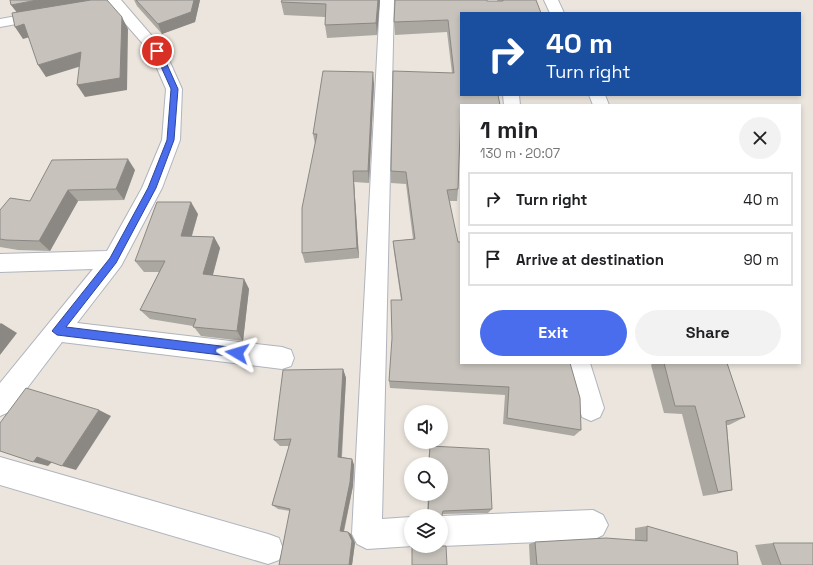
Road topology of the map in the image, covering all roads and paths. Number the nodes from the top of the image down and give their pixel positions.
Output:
1 (387, 0) edge
2 (490, 0) edge
3 (551, 0) edge
4 (115, 3) edge
5 (61, 12) edge
6 (493, 12) edge
7 (557, 12) edge
8 (0, 23) edge
9 (113, 260) junction
10 (0, 263) edge
11 (57, 331) junction
12 (282, 358) dead end
13 (578, 364) edge
14 (0, 403) edge
15 (590, 408) dead end
16 (0, 471) edge
17 (593, 525) dead end
18 (448, 531) edge
19 (404, 532) edge
20 (268, 549) dead end

1 - 19 street
2 - 6 street
3 - 7 street
4 - 9 street
5 - 8 street
9 - 10 street
9 - 11 street
11 - 12 street
11 - 14 street
13 - 15 street
16 - 20 street
17 - 18 street

